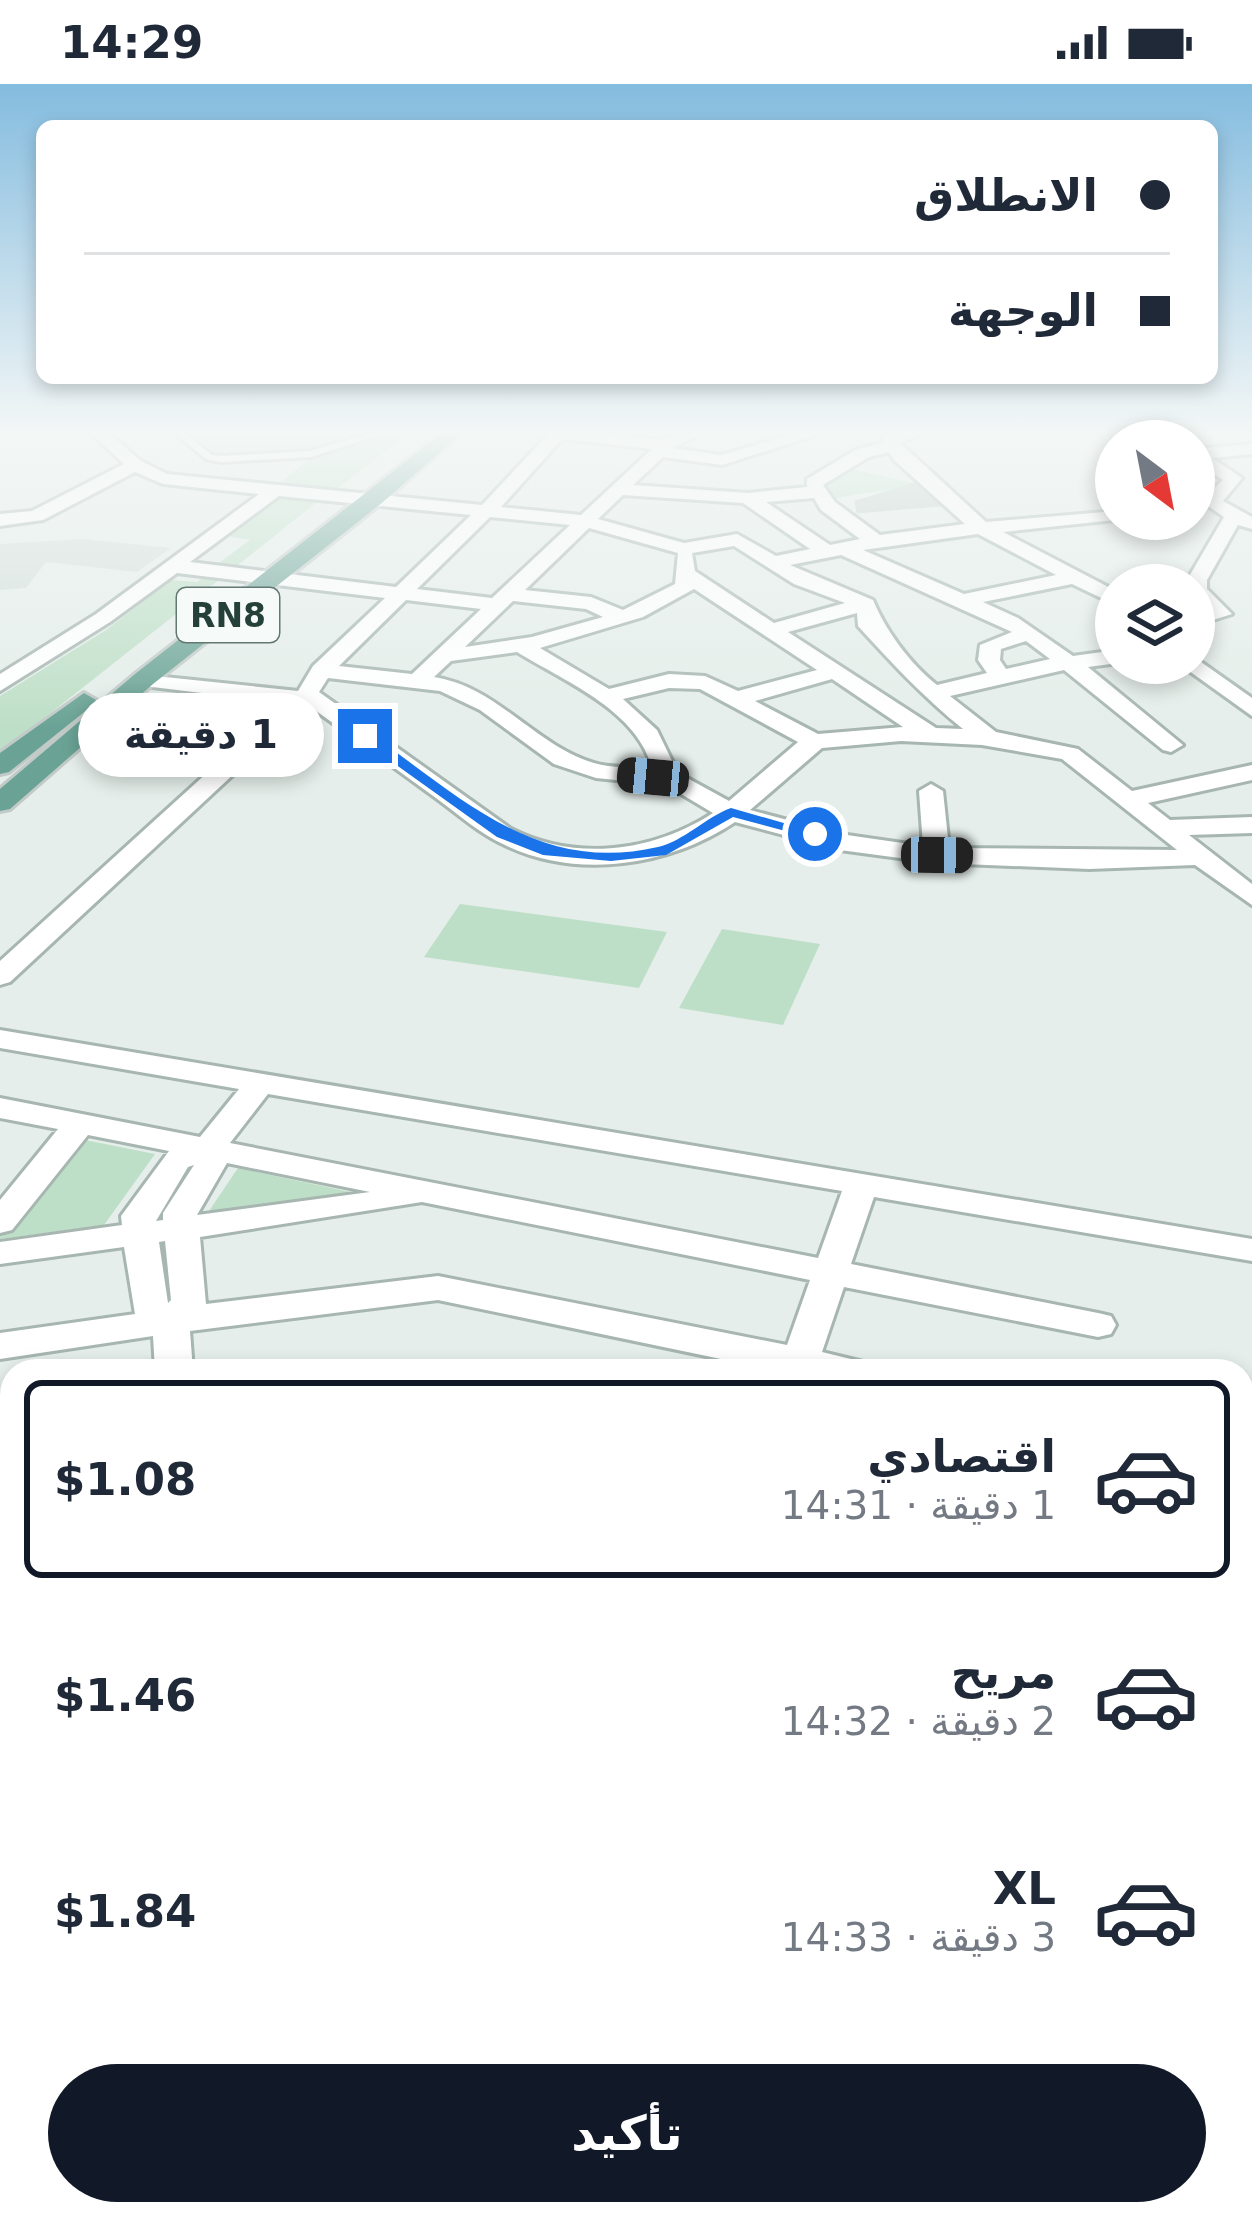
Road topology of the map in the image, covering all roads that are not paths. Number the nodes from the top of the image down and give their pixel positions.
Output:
1 (222, 529) edge
2 (313, 529) edge
3 (336, 529) edge
4 (468, 529) edge
5 (577, 529) edge
6 (604, 529) edge
7 (708, 529) edge
8 (728, 529) edge
9 (791, 529) edge
10 (858, 529) edge
11 (982, 529) joint
12 (1236, 529) edge
13 (875, 541) junction
14 (832, 549) junction
15 (684, 561) junction
16 (773, 562) junction
17 (1209, 564) edge
18 (170, 566) junction
19 (271, 568) junction
20 (246, 575) junction
21 (1079, 577) junction
22 (1095, 587) edge
23 (404, 594) junction
24 (503, 599) junction
25 (963, 600) junction
26 (866, 604) junction
27 (619, 616) junction
28 (774, 629) junction
29 (1028, 633) junction
30 (522, 646) junction
31 (442, 656) junction
32 (1095, 660) edge
33 (1069, 663) junction
34 (321, 671) junction
35 (834, 672) junction
36 (1000, 676) junction
37 (144, 679) junction
38 (1215, 680) edge
39 (416, 681) junction
40 (0, 684) edge
41 (933, 693) junction
42 (305, 696) junction
43 (603, 697) junction
44 (735, 699) junction
45 (1252, 709) edge
46 (933, 736) junction
47 (991, 740) junction
48 (815, 742) junction
49 (1171, 745) dead end
50 (0, 766) edge
51 (1252, 772) edge
52 (668, 778) junction
53 (931, 791) dead end
54 (1129, 799) junction
55 (0, 802) edge
56 (731, 812) junction
57 (1252, 825) edge
58 (1166, 827) junction
59 (937, 855) junction
60 (1202, 857) junction
61 (1252, 897) edge
62 (0, 976) edge
63 (0, 1039) edge
64 (260, 1083) junction
65 (0, 1108) edge
66 (80, 1124) junction
67 (208, 1149) junction
68 (861, 1184) junction
69 (433, 1193) junction
70 (0, 1222) edge
71 (180, 1230) junction
72 (140, 1236) junction
73 (1252, 1250) edge
74 (0, 1253) edge
75 (831, 1272) junction
76 (171, 1323) junction
77 (1098, 1325) dead end
78 (0, 1346) edge
79 (173, 1359) edge
80 (769, 1359) edge
81 (801, 1359) edge

1 - 18 street
2 - 19 main road, RN8
3 - 19 main road, RN8
4 - 23 street
5 - 24 street
6 - 15 street
7 - 15 street
8 - 16 street
9 - 14 street
10 - 13 street
11 - 13 street
11 - 21 street
12 - 17 street
13 - 14 street
14 - 16 street
14 - 25 street
15 - 27 street
15 - 28 street
16 - 26 street
18 - 20 street
18 - 40 street
19 - 20 main road, RN8
19 - 23 street
19 - 37 main road, RN8
20 - 50 main road, RN8
21 - 22 street
21 - 25 street
23 - 24 street
23 - 34 street
24 - 27 street
24 - 31 street
25 - 29 street
26 - 28 street
26 - 41 street
27 - 30 street
28 - 35 street
29 - 33 street
29 - 36 street
30 - 31 street
30 - 43 street
31 - 39 street
32 - 33 street
33 - 36 street
33 - 49 street
34 - 39 street
34 - 42 street
35 - 44 street
35 - 46 street
36 - 41 street
37 - 42 street
37 - 55 main road, RN8
38 - 45 street
39 - 52 street
41 - 47 street
42 - 56 street
42 - 62 street
43 - 44 street
43 - 52 street
44 - 48 street
46 - 47 street
46 - 48 street
47 - 54 street
48 - 56 street
51 - 54 street
52 - 56 street
53 - 59 street
54 - 58 street
56 - 59 street
57 - 58 street
58 - 60 street
59 - 60 street
60 - 61 street
63 - 64 street
64 - 67 street
64 - 68 street
65 - 66 street
66 - 67 street
66 - 70 street
67 - 69 street
67 - 71 street
67 - 72 street
68 - 73 street
68 - 75 street
69 - 71 street
69 - 75 street
71 - 72 street
71 - 76 street
72 - 74 street
72 - 76 street
75 - 77 street
75 - 81 street
76 - 78 street
76 - 79 street
76 - 80 street

